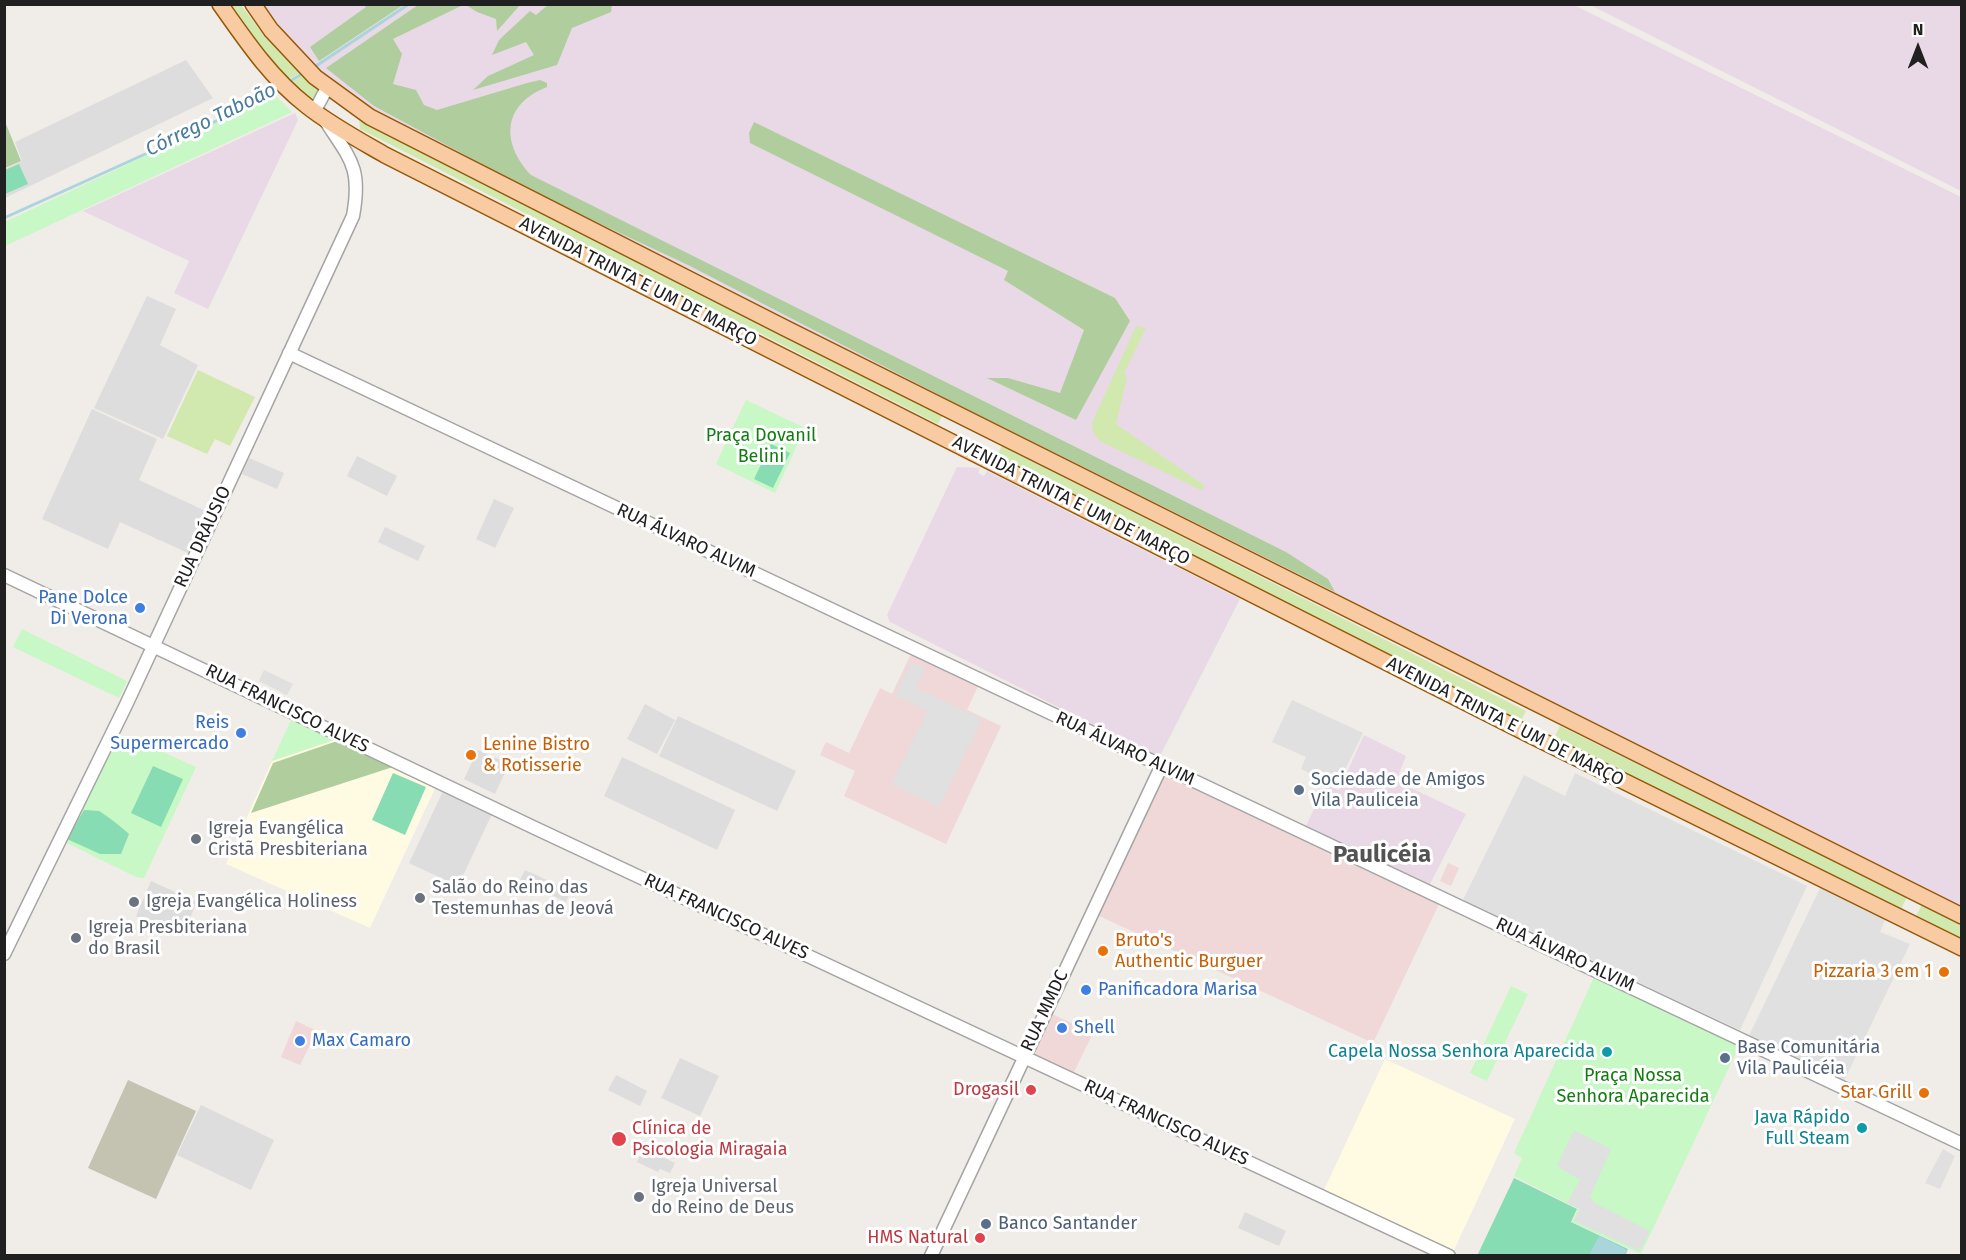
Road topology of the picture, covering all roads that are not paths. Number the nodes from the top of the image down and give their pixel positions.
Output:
1 (220, 4) edge
2 (253, 4) edge
3 (327, 88) junction
4 (319, 115) junction
5 (289, 353) junction
6 (4, 574) edge
7 (153, 644) junction
8 (1161, 767) junction
9 (1962, 916) edge
10 (1962, 948) edge
11 (4, 954) edge
12 (1023, 1056) junction
13 (1962, 1144) edge
14 (931, 1256) edge
15 (1449, 1256) edge

1 - 4 main road, AVENIDA TRINTA E UM DE MARÇO
2 - 3 main road, AVENIDA TRINTA E UM DE MARÇO
3 - 4 street
3 - 9 main road, AVENIDA TRINTA E UM DE MARÇO
4 - 5 street, RUA DRÁUSIO
4 - 10 main road, AVENIDA TRINTA E UM DE MARÇO
5 - 7 street, RUA DRÁUSIO
5 - 8 street, RUA ÁLVARO ALVIM
6 - 7 street, RUA FRANCISCO ALVES
7 - 11 street, RUA DRÁUSIO
7 - 12 street, RUA FRANCISCO ALVES
8 - 12 street, RUA MMDC
8 - 13 street, RUA ÁLVARO ALVIM
12 - 14 street, RUA MMDC
12 - 15 street, RUA FRANCISCO ALVES

